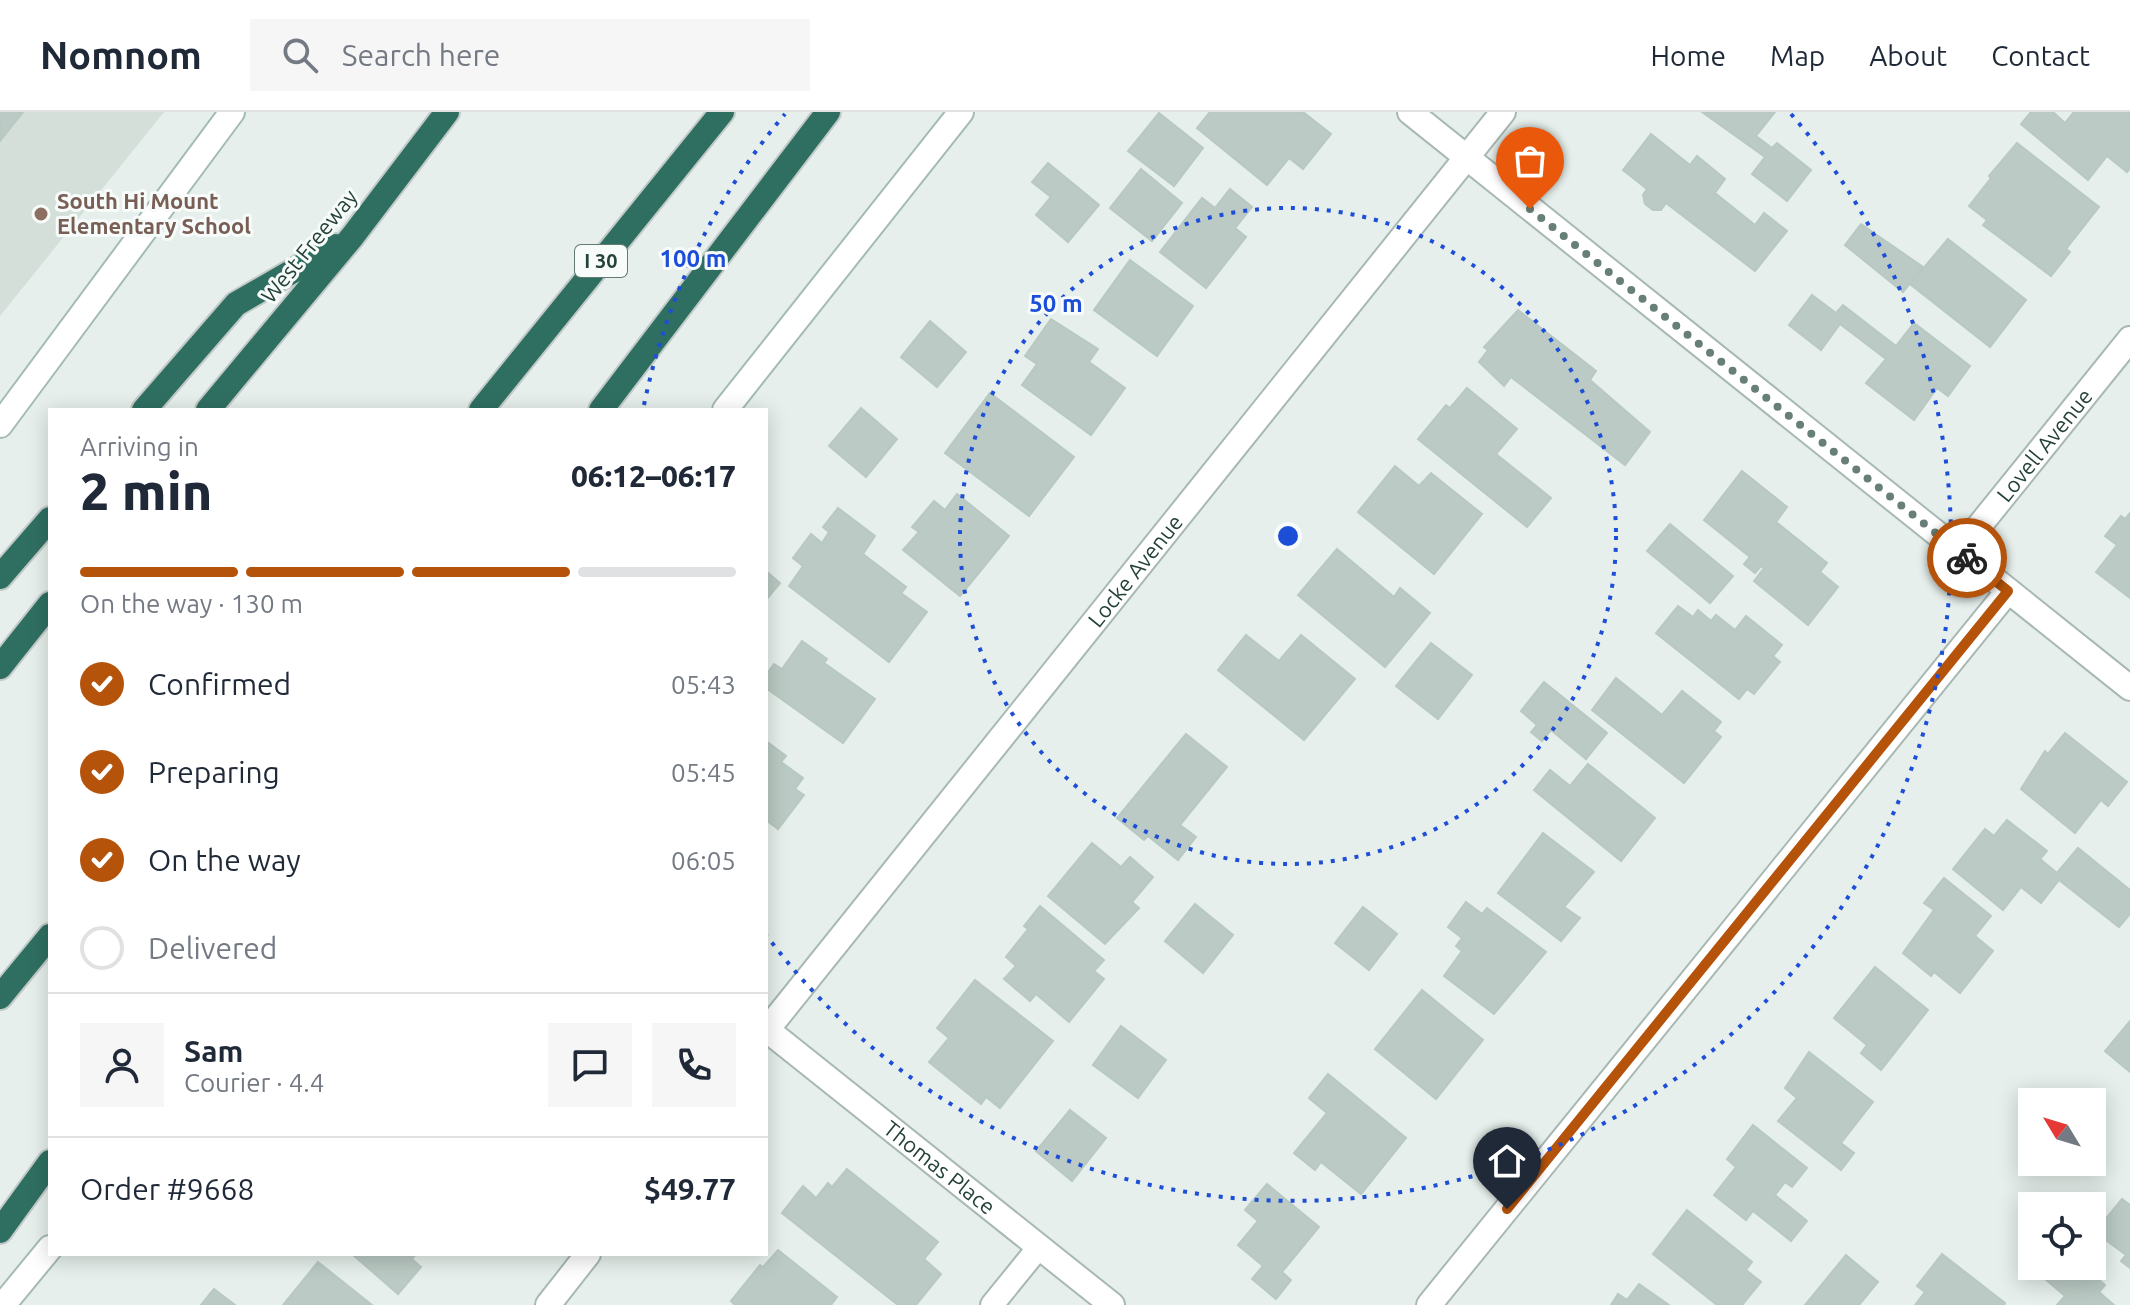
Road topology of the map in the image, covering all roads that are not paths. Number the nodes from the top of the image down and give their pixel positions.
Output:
1 (232, 112) edge
2 (447, 112) edge
3 (722, 112) edge
4 (828, 112) edge
5 (961, 112) edge
6 (1410, 112) edge
7 (1503, 112) edge
8 (1466, 158) junction
9 (352, 237) junction
10 (2130, 339) edge
11 (7, 400) edge
12 (146, 408) edge
13 (210, 408) edge
14 (483, 408) edge
15 (603, 408) edge
16 (727, 408) edge
17 (0, 425) edge
18 (48, 521) edge
19 (1959, 551) junction
20 (0, 577) edge
21 (2008, 591) junction
22 (48, 607) edge
23 (0, 667) edge
24 (2130, 688) edge
25 (48, 938) edge
26 (0, 997) edge
27 (768, 1028) edge
28 (768, 1032) edge
29 (48, 1165) edge
30 (0, 1231) edge
31 (1039, 1247) junction
32 (48, 1250) edge
33 (586, 1256) edge
34 (3, 1305) edge
35 (548, 1305) edge
36 (992, 1305) edge
37 (1112, 1305) edge
38 (1429, 1305) edge

1 - 11 street
2 - 9 highway, West Freeway
3 - 14 highway, I 30
4 - 15 highway
5 - 16 street
6 - 8 street
7 - 8 street, Locke Avenue
8 - 19 street
8 - 27 street, Locke Avenue
9 - 12 highway
9 - 13 highway, West Freeway
10 - 19 street, Lovell Avenue
11 - 17 street
18 - 20 highway
19 - 21 street
21 - 24 street
21 - 38 street
22 - 23 highway
25 - 26 highway
28 - 31 street, Thomas Place
29 - 30 highway
31 - 36 lane
31 - 37 street, Thomas Place
32 - 34 street
33 - 35 street

